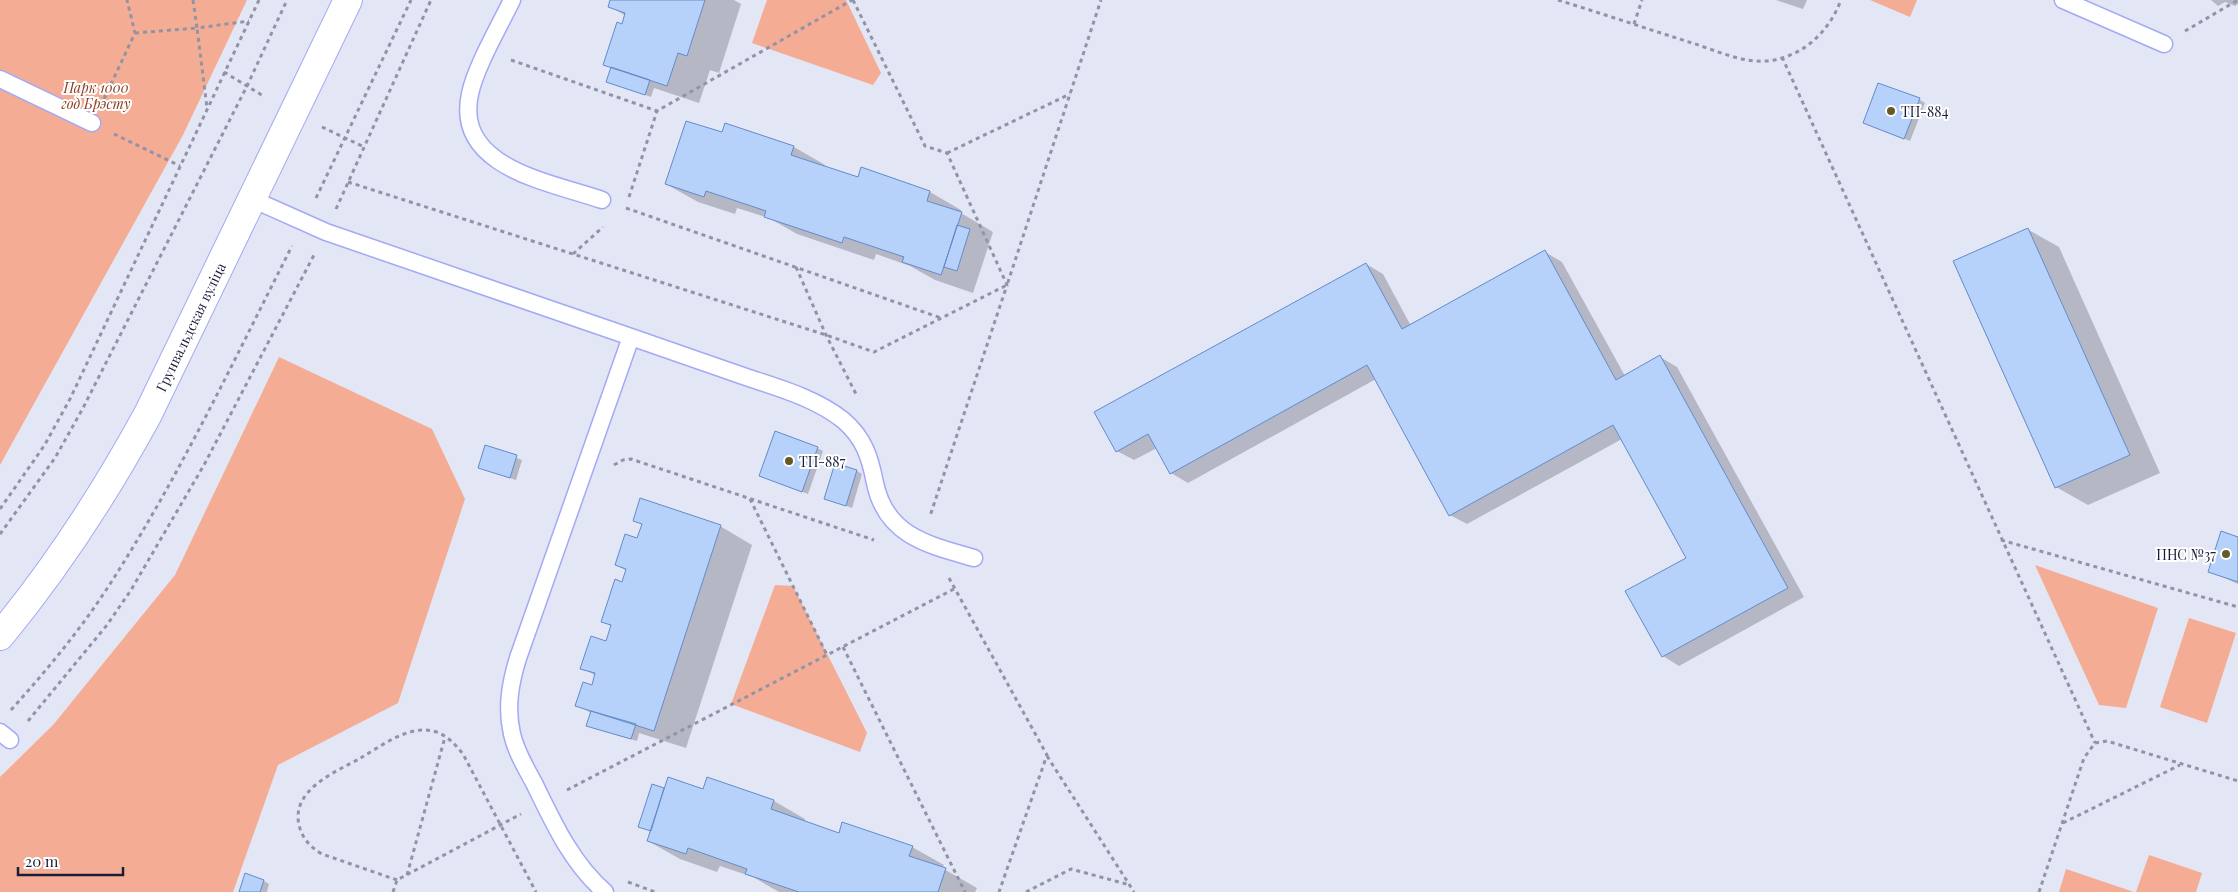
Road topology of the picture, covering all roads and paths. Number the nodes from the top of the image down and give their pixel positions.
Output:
1 (127, 0) edge
2 (193, 0) edge
3 (259, 0) edge
4 (287, 0) edge
5 (348, 0) edge
6 (410, 0) edge
7 (431, 0) edge
8 (512, 0) edge
9 (852, 0) edge
10 (1101, 0) edge
11 (1558, 0) edge
12 (1642, 0) edge
13 (1841, 0) edge
14 (2063, 0) edge
15 (2238, 0) edge
16 (249, 21) junction
17 (1634, 24) junction
18 (197, 28) junction
19 (135, 33) junction
20 (2164, 44) joint
21 (513, 51) dead end
22 (1782, 57) junction
23 (0, 79) edge
24 (1071, 94) junction
25 (207, 109) junction
26 (92, 123) junction
27 (947, 153) junction
28 (180, 166) junction
29 (348, 182) junction
30 (252, 199) junction
31 (602, 200) joint
32 (304, 223) junction
33 (326, 232) junction
34 (796, 267) junction
35 (1007, 285) junction
36 (942, 318) junction
37 (826, 334) junction
38 (631, 337) junction
39 (857, 397) dead end
40 (609, 469) dead end
41 (750, 499) junction
42 (0, 509) edge
43 (0, 534) edge
44 (2002, 540) junction
45 (877, 541) dead end
46 (933, 546) junction
47 (974, 558) dead end
48 (954, 589) junction
49 (2238, 607) edge
50 (0, 636) edge
51 (843, 647) junction
52 (827, 655) junction
53 (5, 716) dead end
54 (5, 736) edge
55 (445, 737) junction
56 (2095, 743) junction
57 (1047, 755) junction
58 (2180, 765) junction
59 (2238, 781) edge
60 (561, 783) dead end
61 (565, 791) junction
62 (570, 799) dead end
63 (544, 803) junction
64 (2063, 822) junction
65 (502, 825) junction
66 (407, 875) junction
67 (397, 880) junction
68 (624, 880) dead end
69 (1131, 886) junction
70 (394, 892) edge
71 (536, 892) edge
72 (606, 892) edge
73 (655, 892) edge
74 (965, 892) edge
75 (999, 892) edge
76 (1026, 892) edge
77 (1134, 892) edge
78 (2039, 892) edge

1 - 19 path
2 - 18 path
3 - 16 path
4 - 43 path
5 - 30 street, Грунвальдская вуліца
6 - 32 path
7 - 29 path
8 - 31 lane
9 - 21 path
9 - 27 path
10 - 24 path
11 - 17 path
12 - 17 path
13 - 22 path
14 - 20 lane
15 - 20 path
16 - 18 path
16 - 25 path
17 - 22 path
18 - 19 path
18 - 25 path
19 - 26 path
22 - 44 path
23 - 26 lane
24 - 27 path
24 - 35 path
25 - 28 path
26 - 28 path
27 - 35 path
28 - 42 path
29 - 33 path
29 - 37 path
30 - 32 lane
30 - 50 street, Грунвальдская вуліца
31 - 34 path
32 - 33 lane
32 - 53 path
33 - 38 lane
33 - 54 path
34 - 36 path
34 - 37 path
35 - 36 path
35 - 46 path
36 - 37 path
37 - 39 path
38 - 46 lane
38 - 63 lane
40 - 41 path
41 - 45 path
41 - 52 path
44 - 49 path
44 - 56 path
46 - 47 lane
46 - 48 path
48 - 51 path
48 - 57 path
51 - 52 path
51 - 74 path
52 - 61 path
55 - 65 path
55 - 66 path
55 - 67 path
56 - 58 path
56 - 64 path
57 - 69 path
57 - 75 path
58 - 59 path
58 - 64 path
60 - 61 path
61 - 62 path
63 - 65 path
63 - 72 lane
64 - 78 path
65 - 66 path
65 - 71 path
66 - 67 path
67 - 70 path
68 - 73 path
69 - 76 path
69 - 77 path

